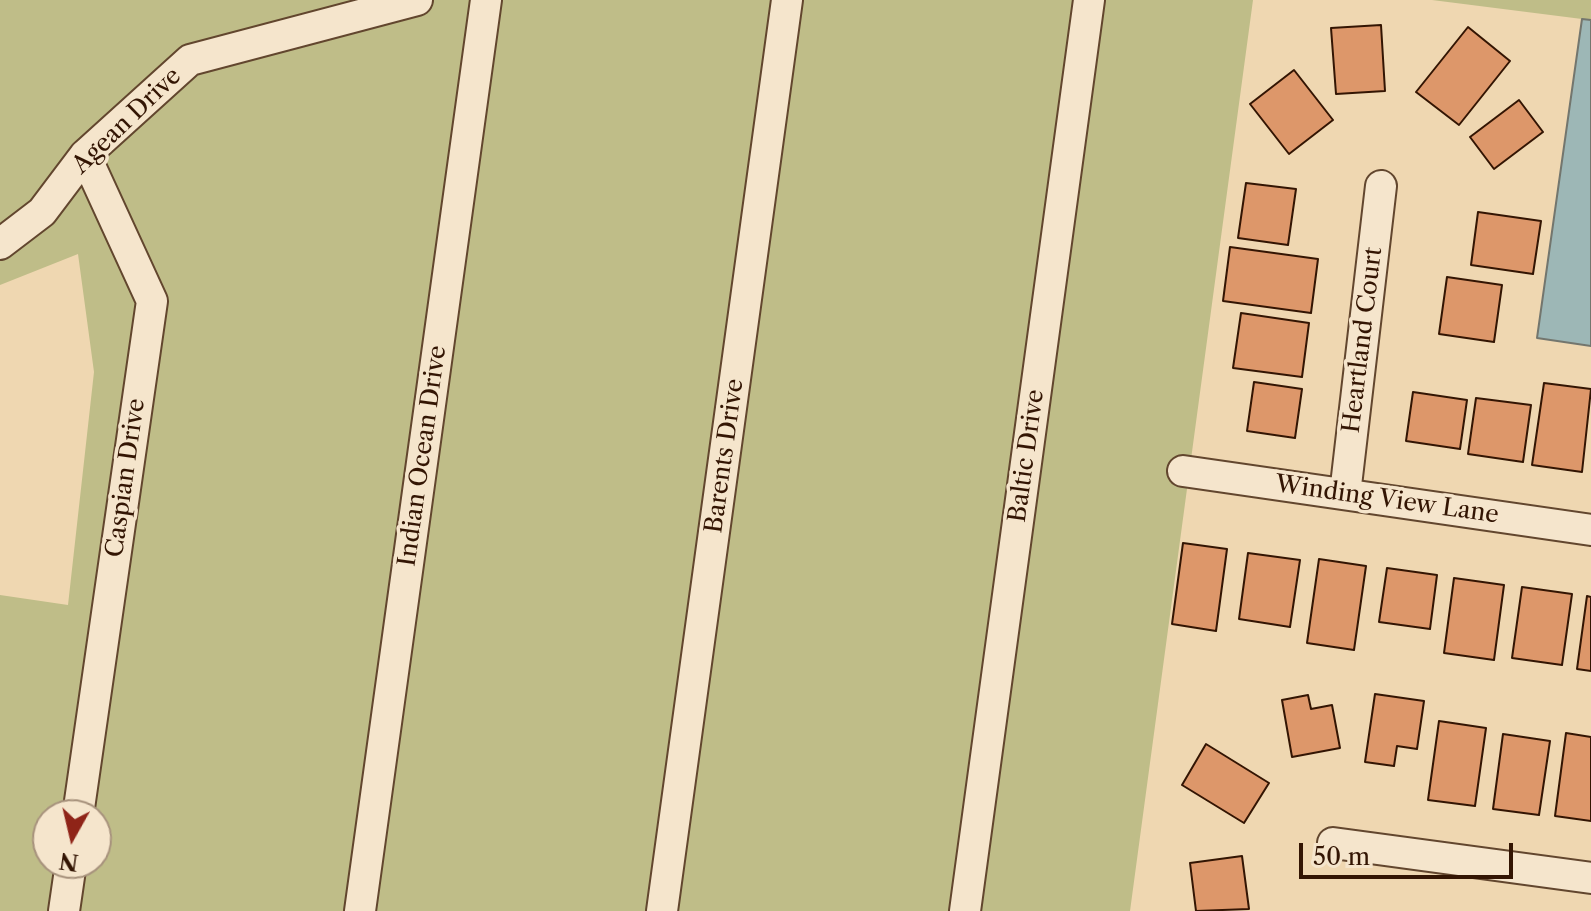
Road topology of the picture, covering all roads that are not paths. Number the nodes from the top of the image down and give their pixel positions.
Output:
1 (417, 0) edge
2 (486, 0) edge
3 (787, 0) edge
4 (1089, 0) edge
5 (85, 155) junction
6 (1381, 186) dead end
7 (0, 244) edge
8 (1183, 471) dead end
9 (1345, 494) junction
10 (1591, 530) edge
11 (80, 799) edge
12 (1333, 843) dead end
13 (1591, 878) edge
14 (69, 879) edge
15 (64, 911) edge
16 (360, 911) edge
17 (662, 911) edge
18 (965, 911) edge

1 - 5 street, Agean Drive
2 - 16 street, Indian Ocean Drive
3 - 17 street, Barents Drive
4 - 18 street, Baltic Drive
5 - 7 street, Agean Drive
5 - 11 street, Caspian Drive
6 - 9 street, Heartland Court
8 - 9 street, Winding View Lane
9 - 10 street, Winding View Lane
12 - 13 street
14 - 15 street

